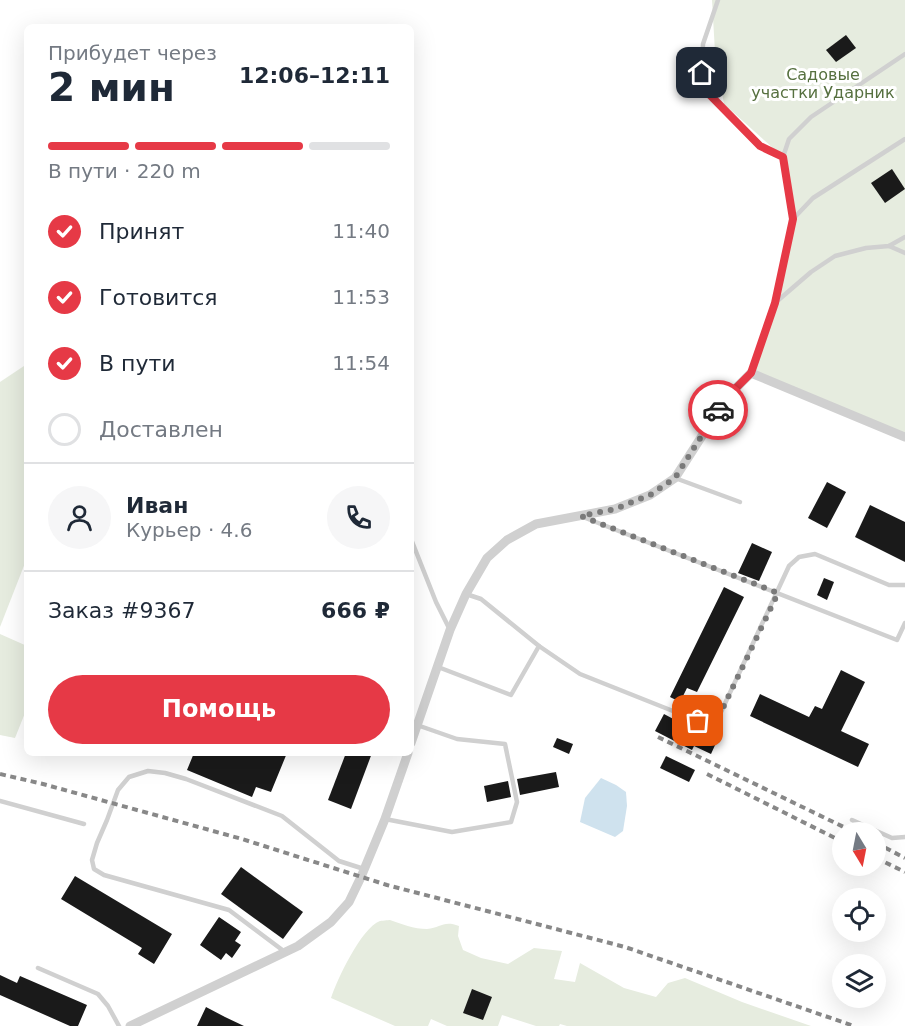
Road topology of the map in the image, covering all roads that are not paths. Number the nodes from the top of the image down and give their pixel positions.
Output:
1 (718, 0) edge
2 (905, 54) edge
3 (905, 139) edge
4 (783, 157) junction
5 (793, 219) junction
6 (905, 237) edge
7 (889, 246) junction
8 (905, 253) edge
9 (775, 303) junction
10 (751, 373) junction
11 (905, 437) edge
12 (675, 478) junction
13 (740, 502) dead end
14 (581, 516) junction
15 (414, 547) edge
16 (905, 585) edge
17 (778, 593) junction
18 (466, 594) junction
19 (905, 623) edge
20 (450, 630) junction
21 (539, 645) junction
22 (438, 667) junction
23 (417, 725) junction
24 (414, 734) edge
25 (407, 756) edge
26 (0, 801) edge
27 (385, 819) junction
28 (852, 820) dead end
29 (84, 824) dead end
30 (905, 837) edge
31 (364, 869) junction
32 (285, 952) junction
33 (38, 968) dead end
34 (138, 1025) edge
35 (119, 1026) edge

1 - 4 lane
2 - 4 lane
3 - 5 lane
4 - 5 lane
5 - 9 lane
6 - 7 lane
7 - 8 lane
7 - 9 lane
9 - 10 lane
10 - 11 street
10 - 12 street
12 - 13 lane
12 - 14 street
14 - 17 lane
14 - 18 street
15 - 20 lane
16 - 17 lane
17 - 19 lane
17 - 21 lane
18 - 20 street
18 - 21 lane
20 - 22 street
21 - 22 lane
22 - 23 street
23 - 24 street
23 - 27 lane
25 - 27 street
26 - 29 lane
27 - 31 street
28 - 30 lane
31 - 32 street
31 - 32 lane
32 - 34 street
33 - 35 lane

